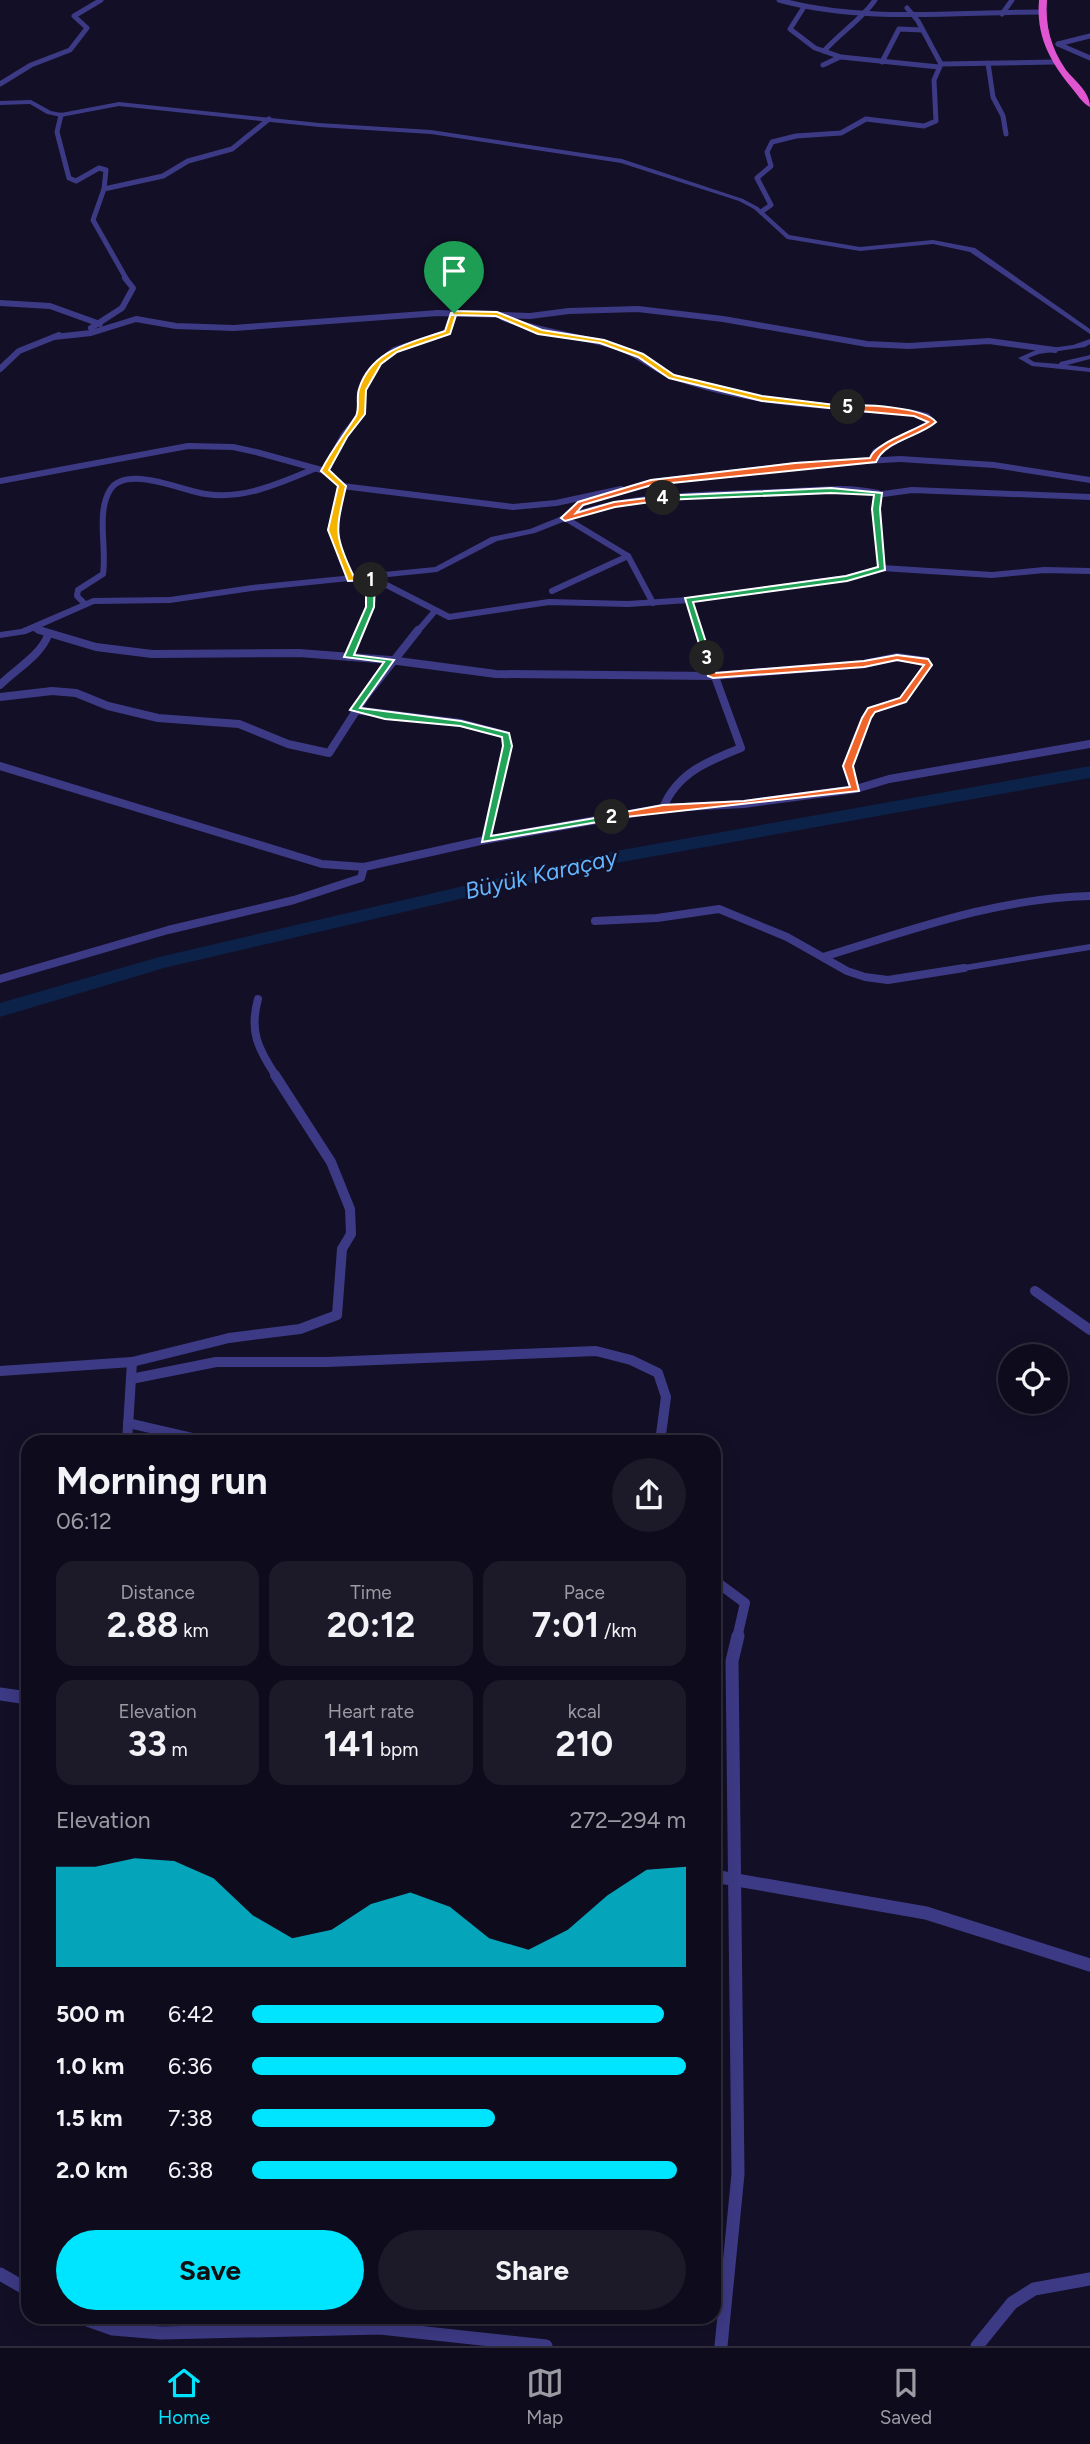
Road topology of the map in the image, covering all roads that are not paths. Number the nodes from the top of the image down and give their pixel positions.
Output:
1 (101, 0) edge
2 (779, 0) edge
3 (825, 0) edge
4 (875, 0) edge
5 (1012, 0) edge
6 (1043, 0) edge
7 (1053, 0) edge
8 (804, 7) junction
9 (907, 8) dead end
10 (818, 9) junction
11 (1041, 12) junction
12 (866, 13) junction
13 (912, 13) junction
14 (1002, 14) junction
15 (922, 30) junction
16 (1090, 36) edge
17 (1058, 44) junction
18 (824, 51) junction
19 (841, 57) junction
20 (1090, 58) edge
21 (882, 62) junction
22 (1055, 62) junction
23 (988, 63) junction
24 (823, 65) dead end
25 (940, 65) junction
26 (1076, 69) dead end
27 (0, 84) edge
28 (2, 101) edge
29 (1090, 104) edge
30 (61, 115) junction
31 (269, 120) junction
32 (1006, 134) dead end
33 (104, 189) junction
34 (761, 212) junction
35 (0, 303) edge
36 (454, 313) junction
37 (497, 314) junction
38 (100, 324) junction
39 (1090, 332) edge
40 (54, 337) junction
41 (1090, 341) edge
42 (1055, 350) junction
43 (1090, 357) edge
44 (1057, 366) junction
45 (0, 369) edge
46 (1090, 370) edge
47 (874, 460) junction
48 (314, 469) junction
49 (325, 471) junction
50 (1090, 480) edge
51 (0, 481) edge
52 (342, 486) junction
53 (621, 489) junction
54 (878, 493) junction
55 (1090, 496) edge
56 (565, 518) junction
57 (628, 556) junction
58 (882, 568) junction
59 (1090, 571) edge
60 (371, 577) junction
61 (351, 579) junction
62 (552, 591) dead end
63 (688, 600) junction
64 (84, 603) junction
65 (653, 603) junction
66 (435, 611) junction
67 (33, 628) junction
68 (0, 635) edge
69 (48, 635) junction
70 (349, 657) junction
71 (390, 660) junction
72 (713, 676) junction
73 (0, 685) edge
74 (0, 697) edge
75 (354, 710) junction
76 (1090, 744) edge
77 (0, 766) edge
78 (856, 789) junction
79 (663, 808) junction
80 (485, 840) junction
81 (364, 867) junction
82 (1090, 896) edge
83 (595, 921) dead end
84 (1090, 947) edge
85 (823, 957) junction
86 (964, 968) joint
87 (0, 979) edge
88 (258, 999) dead end
89 (1035, 1291) dead end
90 (1090, 1330) edge
91 (132, 1362) junction
92 (0, 1371) edge
93 (131, 1379) junction
94 (128, 1423) junction
95 (127, 1435) edge
96 (180, 1435) edge
97 (661, 1435) edge
98 (721, 1585) edge
99 (0, 1694) edge
100 (21, 1697) edge
101 (721, 1877) edge
102 (734, 1880) junction
103 (1090, 1965) edge
104 (0, 2274) edge
105 (1090, 2279) edge
106 (21, 2286) edge
107 (99, 2324) edge
108 (546, 2346) edge
109 (721, 2346) edge
110 (977, 2346) edge

1 - 27 street
2 - 8 street
3 - 10 street
4 - 12 street
5 - 14 street
6 - 11 highway
7 - 17 highway
8 - 10 street
8 - 18 street
9 - 13 street
10 - 12 street
11 - 14 street
11 - 22 highway
12 - 13 street
12 - 18 street
13 - 14 street
13 - 15 street
15 - 21 street
15 - 25 street
16 - 17 street
17 - 20 street
17 - 26 highway
18 - 19 street
19 - 21 street
19 - 24 street
21 - 25 street
22 - 23 street
22 - 29 highway
23 - 25 street
23 - 32 street
25 - 34 street
28 - 30 street
30 - 31 street
30 - 33 street
31 - 33 street
31 - 34 street
33 - 38 street
34 - 39 street
35 - 38 street
36 - 37 street
36 - 40 street
36 - 49 street
37 - 42 street
37 - 47 street
38 - 40 street
40 - 45 street
41 - 42 street
42 - 44 street
43 - 44 street
44 - 46 street
47 - 50 street
47 - 53 street
48 - 49 street
48 - 51 street
48 - 64 street
49 - 52 street
52 - 53 street
52 - 61 street
53 - 56 street
54 - 55 street
54 - 56 street
54 - 58 street
56 - 57 street
56 - 60 street
57 - 62 street
57 - 65 street
58 - 59 street
58 - 63 street
60 - 61 street
60 - 66 street
60 - 70 street
61 - 64 street
63 - 65 street
63 - 72 street
64 - 67 street
65 - 66 street
66 - 71 street
67 - 68 street
67 - 69 street
69 - 70 street
69 - 73 street
70 - 71 street
71 - 72 street
71 - 75 street
72 - 78 street
72 - 79 street
74 - 75 street
75 - 80 street
76 - 78 street
77 - 81 street
78 - 79 street
79 - 80 street
80 - 81 street
81 - 87 street
82 - 85 street
83 - 85 street
84 - 86 street
85 - 86 street
88 - 91 street
89 - 90 street
91 - 92 street
91 - 93 street
93 - 94 street
93 - 97 street
94 - 95 street
94 - 96 street
98 - 102 street
99 - 100 street
101 - 102 street
102 - 103 street
102 - 109 street
104 - 106 street
105 - 110 street
107 - 108 street

